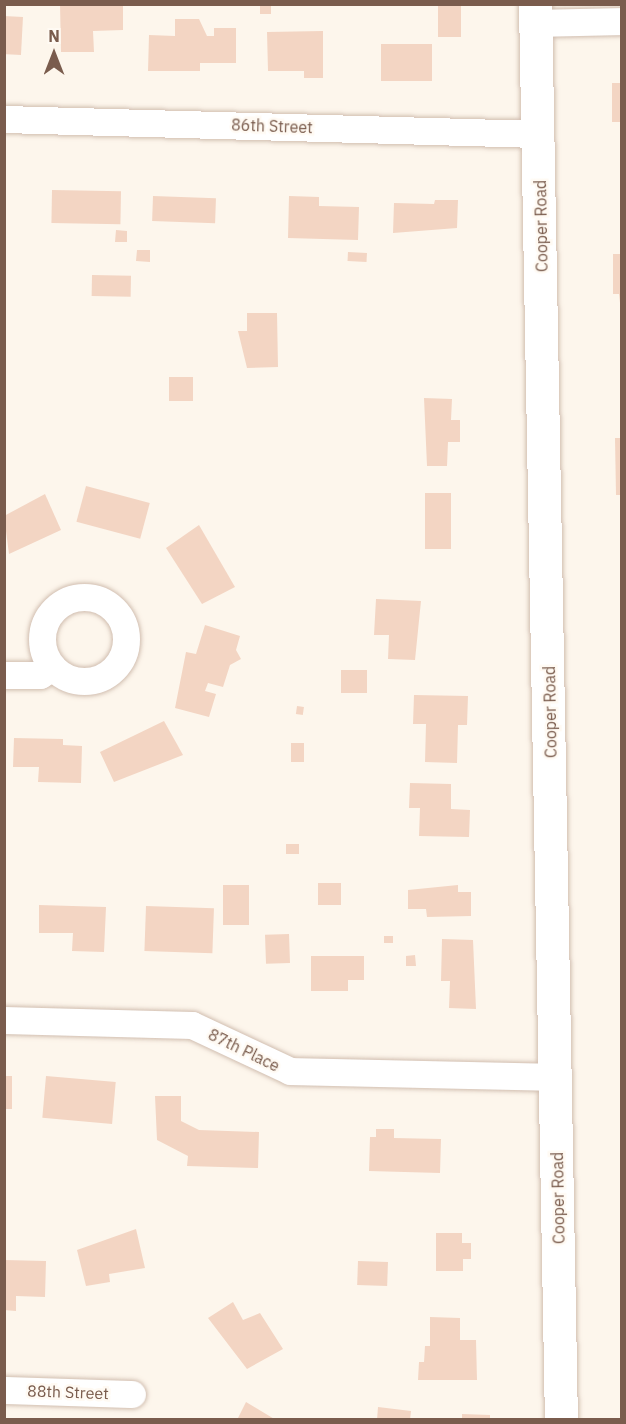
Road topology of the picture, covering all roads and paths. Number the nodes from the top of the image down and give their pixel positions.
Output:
1 (536, 14) edge
2 (621, 21) edge
3 (4, 119) edge
4 (539, 134) junction
5 (53, 667) dead end
6 (4, 675) edge
7 (4, 1020) edge
8 (557, 1077) junction
9 (4, 1390) edge
10 (132, 1394) dead end
11 (561, 1419) edge

1 - 2 street
1 - 4 street, Cooper Road
3 - 4 street, 86th Street
4 - 8 street, Cooper Road
5 - 6 street
7 - 8 street, 87th Place
8 - 11 street, Cooper Road
9 - 10 street, 88th Street

